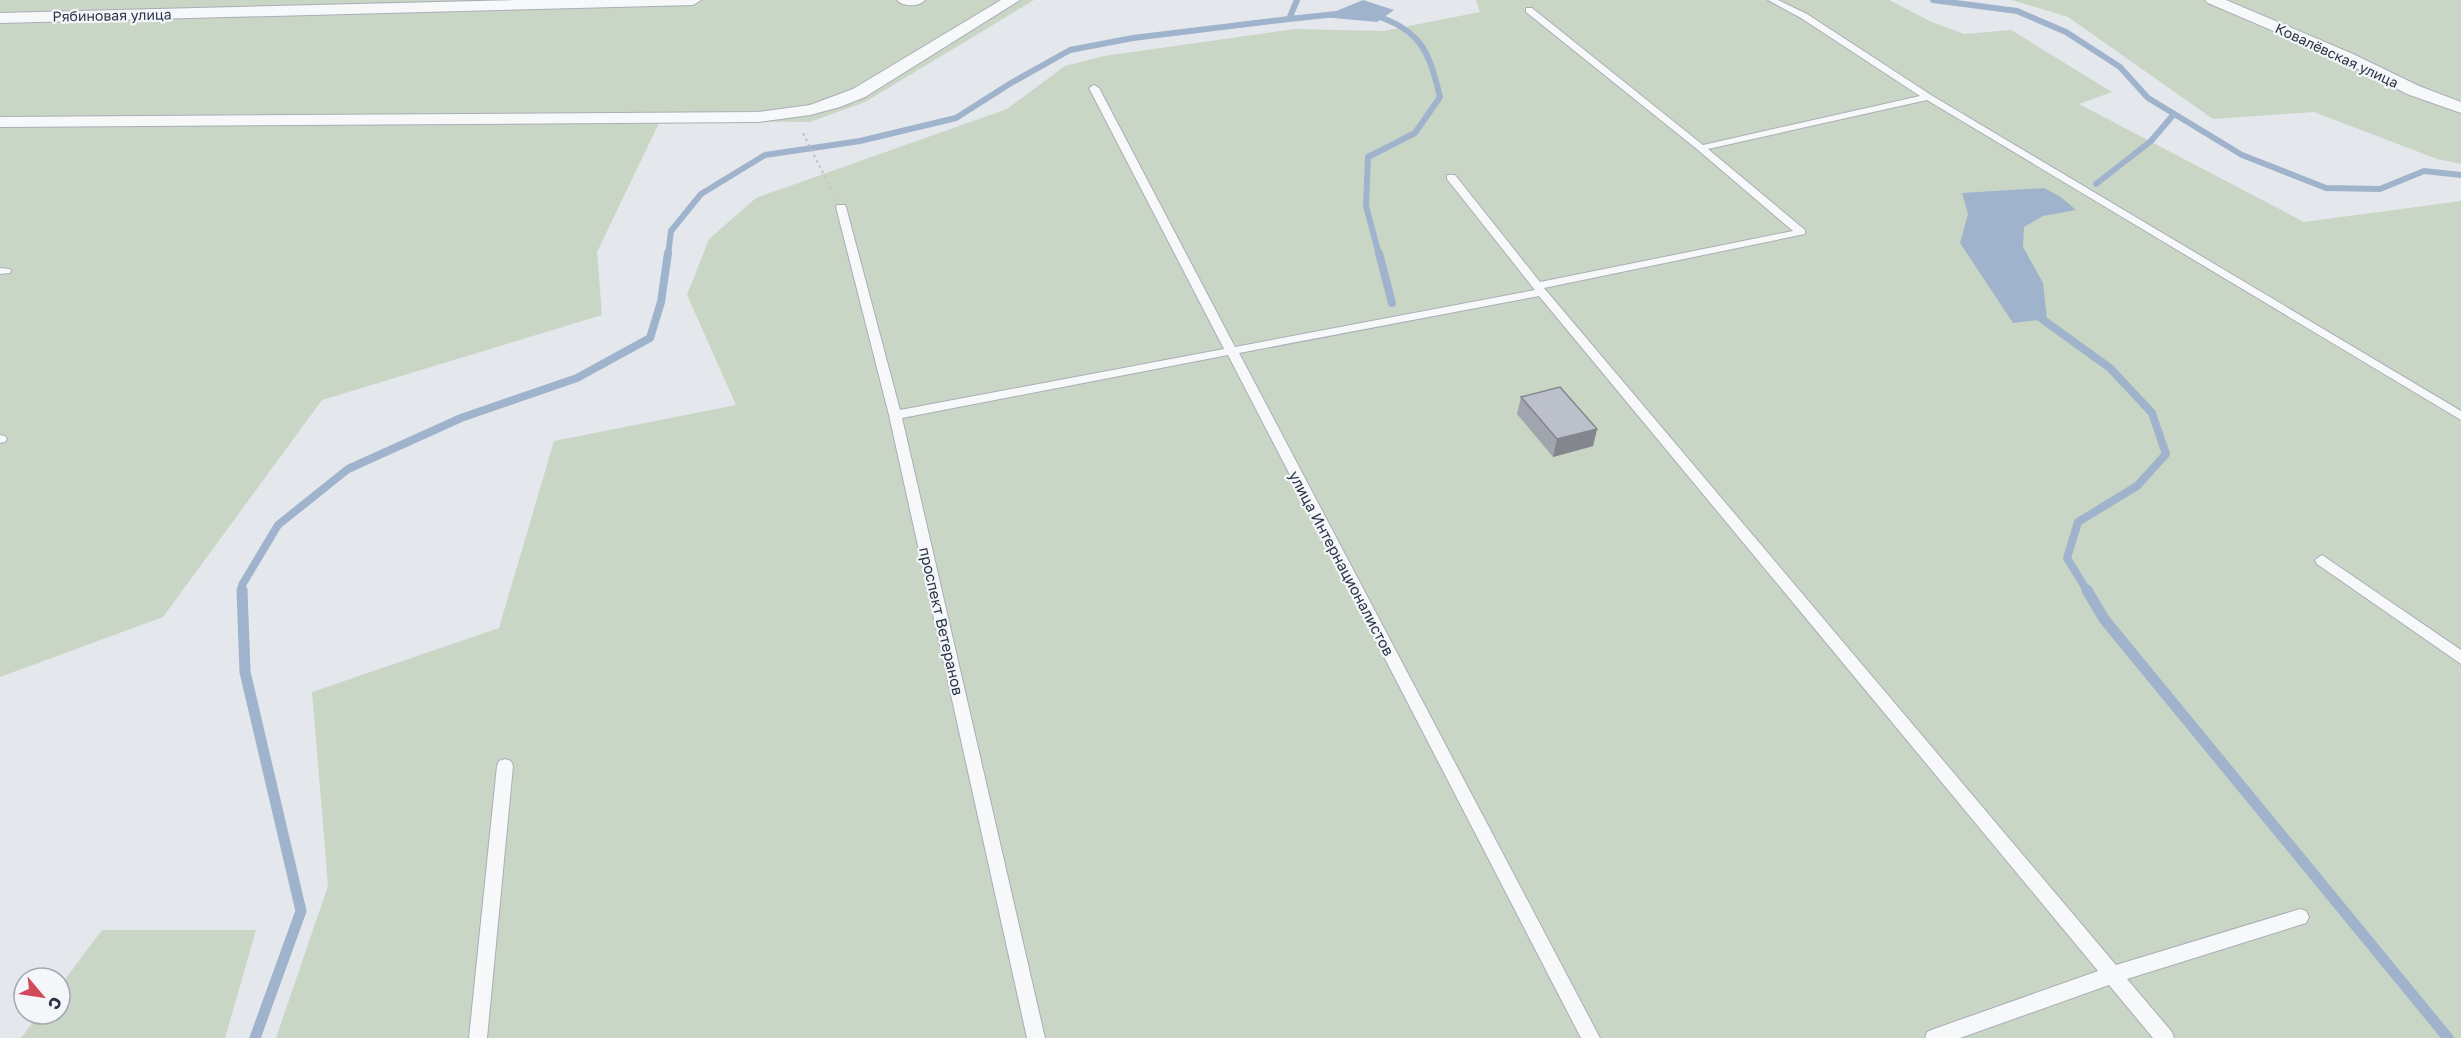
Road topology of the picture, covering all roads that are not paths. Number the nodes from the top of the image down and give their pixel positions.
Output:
1 (693, 0) edge
2 (905, 0) edge
3 (917, 0) edge
4 (1012, 0) edge
5 (1772, 0) edge
6 (2213, 0) edge
7 (1529, 10) dead end
8 (0, 18) edge
9 (1094, 88) dead end
10 (1928, 97) junction
11 (2461, 108) edge
12 (0, 122) edge
13 (1701, 148) junction
14 (1451, 177) dead end
15 (841, 207) road end
16 (1540, 289) junction
17 (1230, 351) junction
18 (895, 415) junction
19 (2461, 416) edge
20 (2322, 560) dead end
21 (2461, 658) edge
22 (505, 766) dead end
23 (2300, 917) dead end
24 (2112, 975) junction
25 (478, 1038) edge
26 (1036, 1038) edge
27 (1591, 1038) edge
28 (1934, 1038) edge
29 (2165, 1038) edge

1 - 8 street, Рябиновая улица
2 - 3 street
4 - 12 street
5 - 10 lane
6 - 11 street, Ковалёвская улица
7 - 13 lane
9 - 17 lane, улица Интернационалистов
10 - 13 lane
10 - 19 lane
13 - 16 lane
14 - 16 lane
15 - 18 lane, проспект Ветеранов
16 - 17 lane
16 - 24 lane
17 - 18 lane
17 - 27 lane, улица Интернационалистов
18 - 26 lane, проспект Ветеранов
20 - 21 lane
22 - 25 lane
23 - 24 lane
24 - 28 lane
24 - 29 lane

